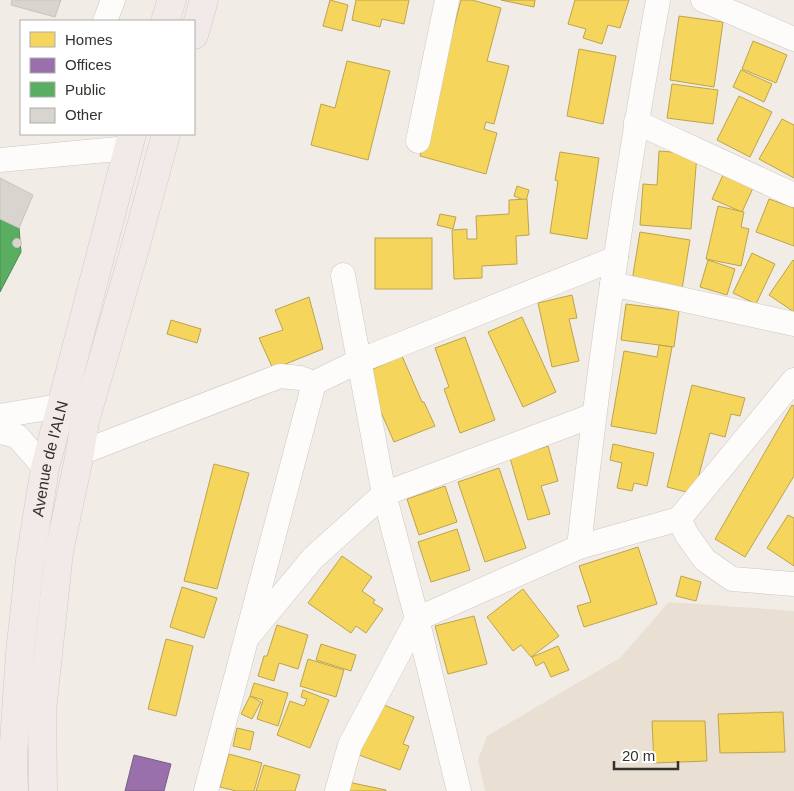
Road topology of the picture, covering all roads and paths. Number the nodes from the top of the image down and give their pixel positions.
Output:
1 (113, 0) edge
2 (172, 0) edge
3 (204, 0) edge
4 (447, 0) edge
5 (658, 0) edge
6 (702, 0) edge
7 (105, 20) edge
8 (165, 20) edge
9 (195, 32) edge
10 (794, 40) edge
11 (636, 122) junction
12 (166, 135) edge
13 (130, 141) edge
14 (418, 141) dead end
15 (72, 143) edge
16 (0, 160) edge
17 (794, 195) edge
18 (616, 258) junction
19 (343, 275) dead end
20 (612, 284) junction
21 (794, 324) edge
22 (359, 361) junction
23 (794, 380) edge
24 (314, 383) junction
25 (94, 391) junction
26 (60, 406) junction
27 (594, 415) junction
28 (0, 416) edge
29 (0, 432) edge
30 (80, 453) junction
31 (45, 468) junction
32 (384, 494) junction
33 (679, 519) junction
34 (579, 547) junction
35 (794, 584) edge
36 (417, 619) junction
37 (246, 639) junction
38 (14, 791) edge
39 (43, 791) edge
40 (206, 791) edge
41 (337, 791) edge
42 (459, 791) edge

1 - 7 street
2 - 8 main road
3 - 9 main road
4 - 14 street
5 - 11 street
6 - 10 street
11 - 17 street
11 - 18 street
12 - 25 main road
13 - 15 street
13 - 26 main road, Avenue de l'ALN
15 - 16 street
18 - 20 street
18 - 22 street
19 - 22 street
20 - 21 street
20 - 27 street
22 - 24 street
22 - 32 street
23 - 33 street
24 - 30 street
24 - 37 street
25 - 26 street
25 - 30 main road
26 - 28 street
26 - 31 main road, Avenue de l'ALN
27 - 32 street
27 - 34 street
29 - 31 street
30 - 39 main road
31 - 38 main road, Avenue de l'ALN
32 - 36 street
32 - 37 street
33 - 34 street
33 - 35 street
34 - 36 street
36 - 41 street
36 - 42 street
37 - 40 street

